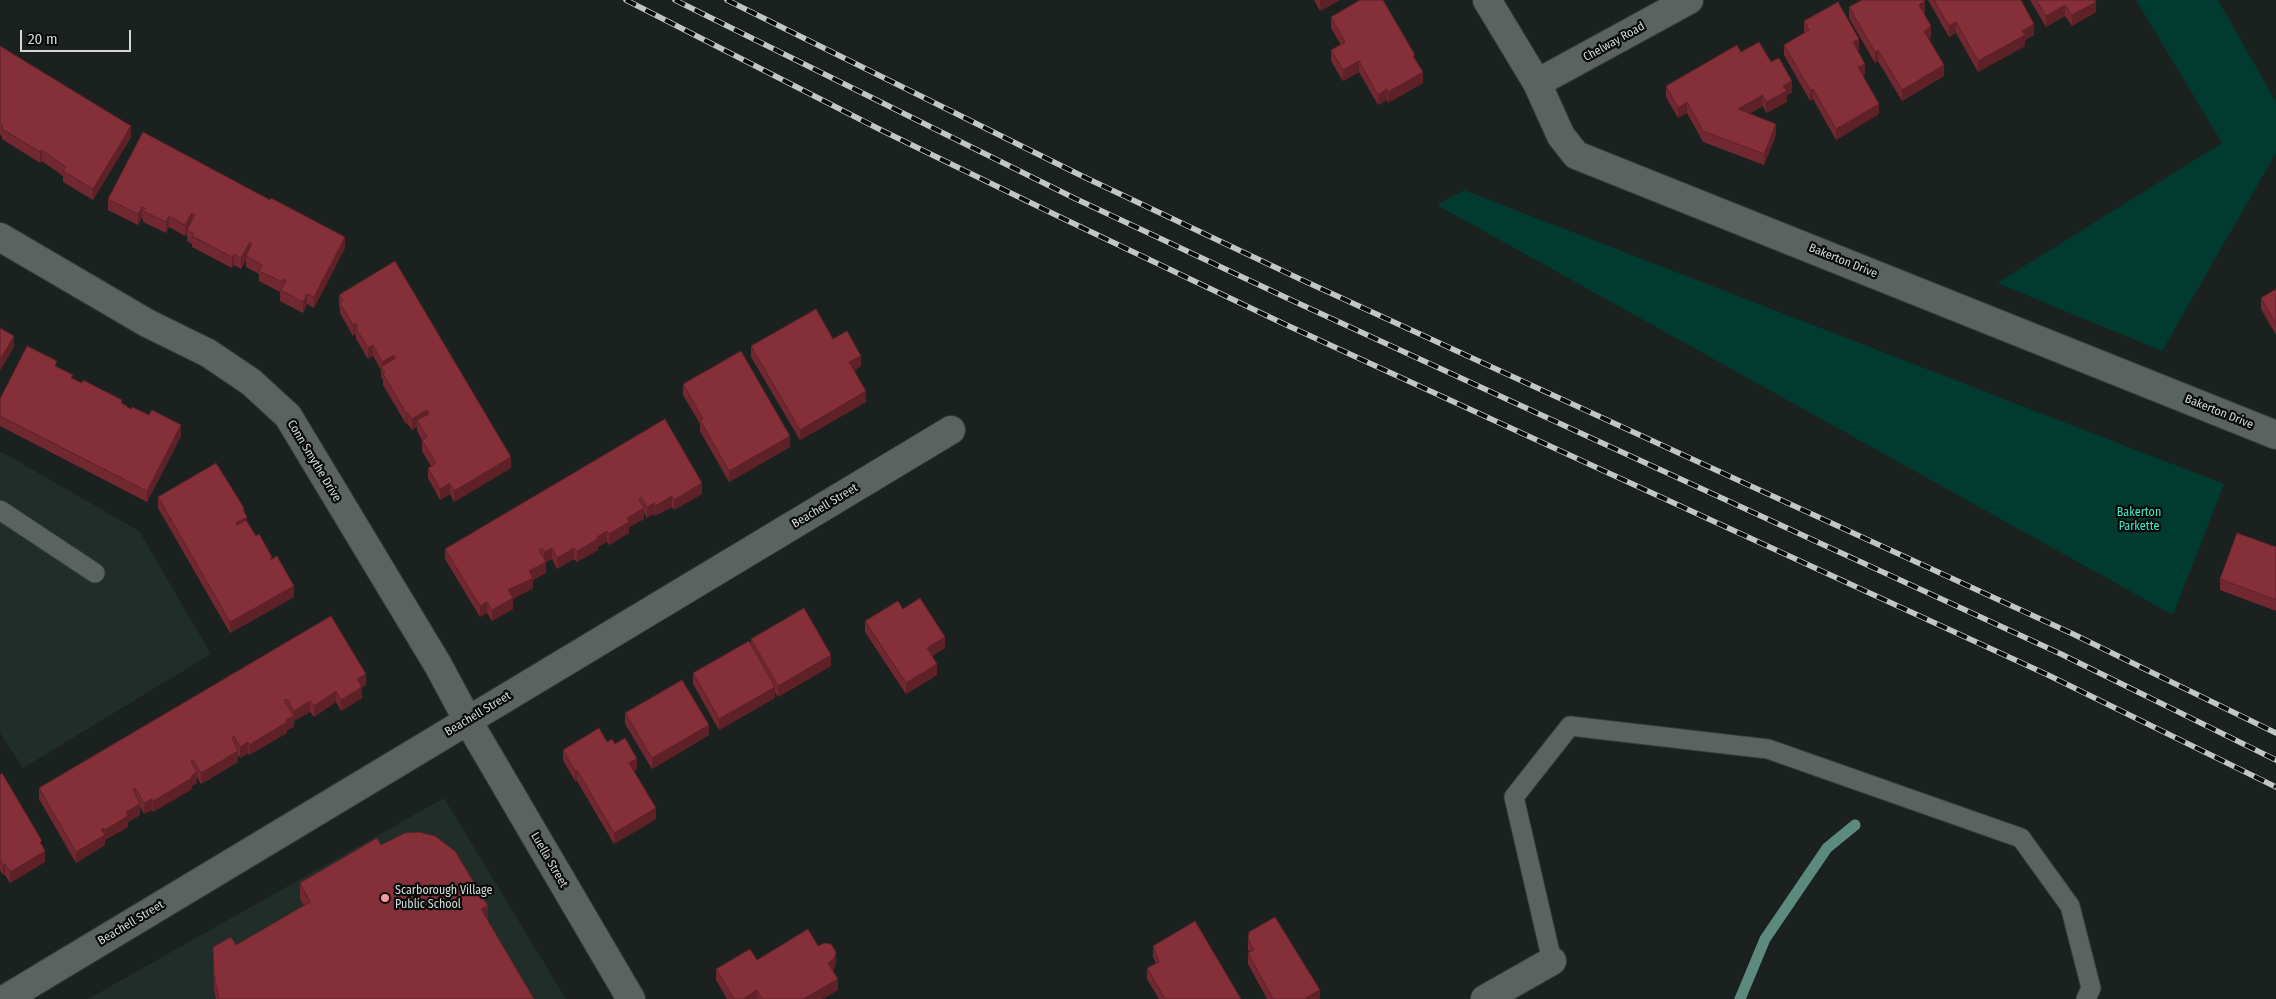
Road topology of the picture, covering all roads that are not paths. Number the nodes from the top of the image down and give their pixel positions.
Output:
1 (1487, 0) edge
2 (1689, 0) edge
3 (1537, 83) junction
4 (0, 237) edge
5 (951, 430) dead end
6 (2276, 435) edge
7 (0, 510) edge
8 (95, 573) dead end
9 (468, 721) junction
10 (1552, 961) joint
11 (5, 999) edge
12 (631, 999) edge
13 (1485, 999) edge
14 (2086, 999) edge

1 - 3 street, Bakerton Drive
2 - 3 street, Chelway Road
3 - 6 street, Bakerton Drive
4 - 9 street, Conn Smythe Drive
5 - 9 street, Beachell Street
7 - 8 lane
9 - 11 street, Beachell Street
9 - 12 street, Luella Street
10 - 13 street
10 - 14 lane

